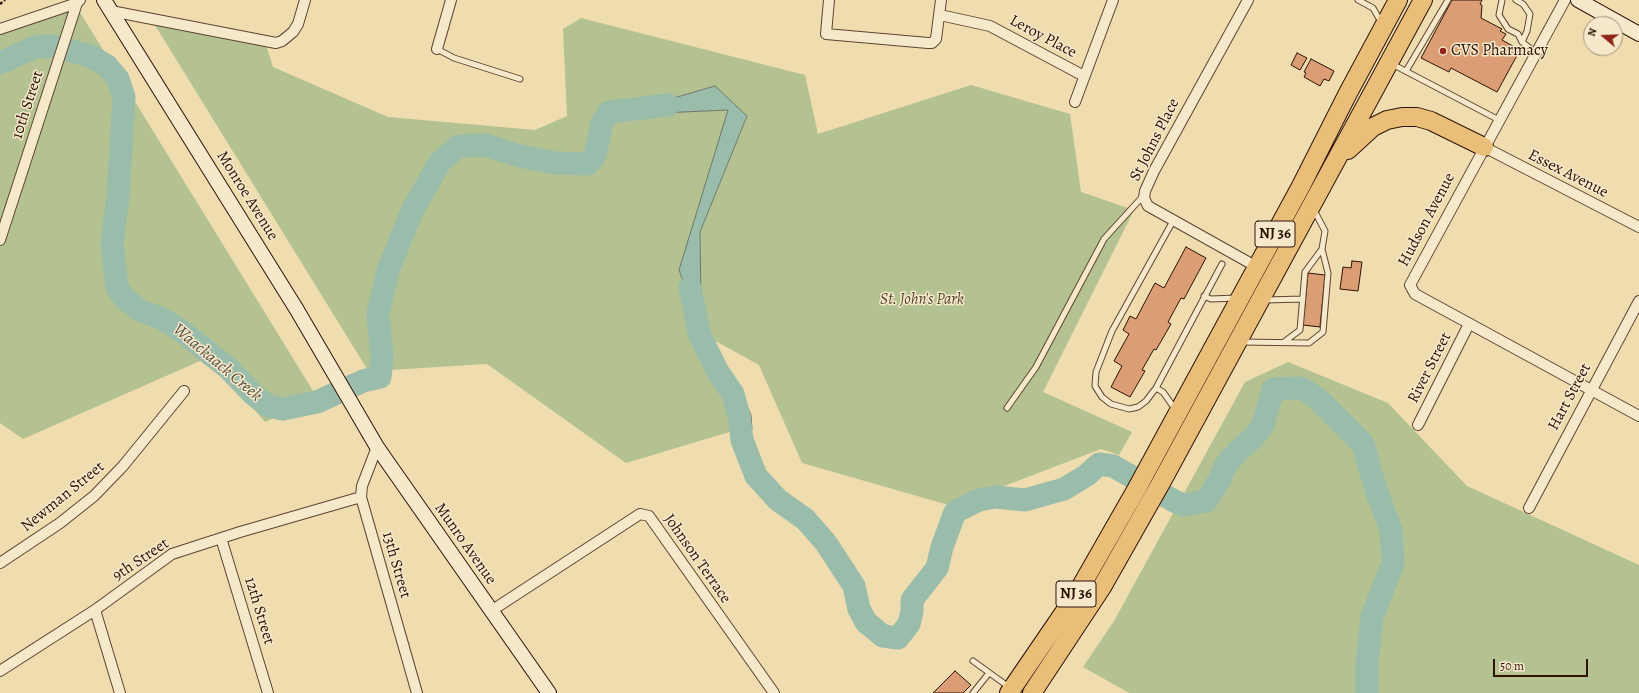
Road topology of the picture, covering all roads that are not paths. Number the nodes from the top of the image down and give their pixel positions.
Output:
1 (305, 0) edge
2 (451, 0) edge
3 (826, 0) edge
4 (942, 0) edge
5 (1113, 0) edge
6 (1248, 0) edge
7 (1358, 0) edge
8 (1398, 0) edge
9 (1423, 0) edge
10 (1448, 0) edge
11 (1502, 0) edge
12 (1516, 0) edge
13 (1565, 0) edge
14 (1578, 0) edge
15 (78, 1) edge
16 (108, 6) edge
17 (940, 15) junction
18 (1384, 26) junction
19 (0, 29) edge
20 (1639, 34) edge
21 (1522, 42) junction
22 (437, 49) joint
23 (1536, 53) junction
24 (1389, 62) junction
25 (1406, 71) junction
26 (1084, 76) junction
27 (520, 79) dead end
28 (1075, 102) dead end
29 (1499, 120) junction
30 (1484, 147) junction
31 (1331, 168) junction
32 (1144, 195) junction
33 (1311, 205) junction
34 (1173, 221) junction
35 (1639, 227) edge
36 (0, 240) edge
37 (1322, 249) junction
38 (1222, 264) dead end
39 (1257, 267) junction
40 (1204, 296) junction
41 (1241, 297) junction
42 (1303, 299) junction
43 (1260, 300) junction
44 (1639, 301) edge
45 (1468, 324) junction
46 (1237, 342) junction
47 (1284, 342) junction
48 (1156, 388) junction
49 (1591, 390) junction
50 (184, 391) dead end
51 (1006, 408) dead end
52 (357, 413) joint
53 (1178, 413) junction
54 (1639, 416) edge
55 (1418, 425) dead end
56 (377, 446) junction
57 (361, 497) junction
58 (1528, 508) dead end
59 (221, 538) junction
60 (0, 563) edge
61 (95, 610) junction
62 (491, 611) junction
63 (973, 661) dead end
64 (0, 672) edge
65 (989, 673) junction
66 (1010, 691) edge
67 (120, 693) edge
68 (268, 693) edge
69 (417, 693) edge
70 (549, 693) edge
71 (774, 693) edge
72 (972, 693) edge
73 (1032, 693) edge

1 - 16 street
2 - 22 street
3 - 17 street
4 - 17 street
5 - 26 street
6 - 32 street, St Johns Place
7 - 18 lane
8 - 18 highway, NJ 36
9 - 24 highway, NJ 36
10 - 25 lane
11 - 21 lane
12 - 21 lane
13 - 23 street, Hudson Avenue
14 - 20 street
15 - 19 street
15 - 36 street, 10th Street
16 - 52 street, Monroe Avenue
17 - 26 street, Leroy Place
18 - 39 highway, NJ 36
21 - 23 lane
22 - 27 lane
23 - 29 street, Hudson Avenue
24 - 25 lane
24 - 31 highway, NJ 36
25 - 29 lane
26 - 28 street
29 - 30 street, Hudson Avenue
30 - 31 highway
30 - 35 street, Essex Avenue
30 - 45 street, Hudson Avenue
31 - 33 highway, NJ 36
32 - 34 street, St Johns Place
32 - 51 lane
33 - 37 lane
33 - 43 highway, NJ 36
34 - 39 street, St Johns Place
34 - 48 lane
37 - 42 lane
37 - 47 lane
38 - 40 lane
39 - 41 highway, NJ 36
40 - 41 lane
40 - 48 lane
41 - 53 highway, NJ 36
42 - 43 lane
42 - 47 lane
43 - 46 highway, NJ 36
44 - 49 street, Hart Street
45 - 49 street, Hudson Avenue
45 - 55 street, River Street
46 - 47 lane
46 - 73 highway, NJ 36
48 - 53 lane
49 - 54 street, Hudson Avenue
49 - 58 street, Hart Street
50 - 60 street, Newman Street
52 - 56 street, Munro Avenue
53 - 66 highway, NJ 36
56 - 57 street, 13th Street
56 - 62 street, Munro Avenue
57 - 59 street, 9th Street
57 - 69 street, 13th Street
59 - 61 street, 9th Street
59 - 68 street, 12th Street
61 - 64 street, 9th Street
61 - 67 street
62 - 70 street, Munro Avenue
62 - 71 street, Johnson Terrace
63 - 65 lane
65 - 66 lane
65 - 72 lane

